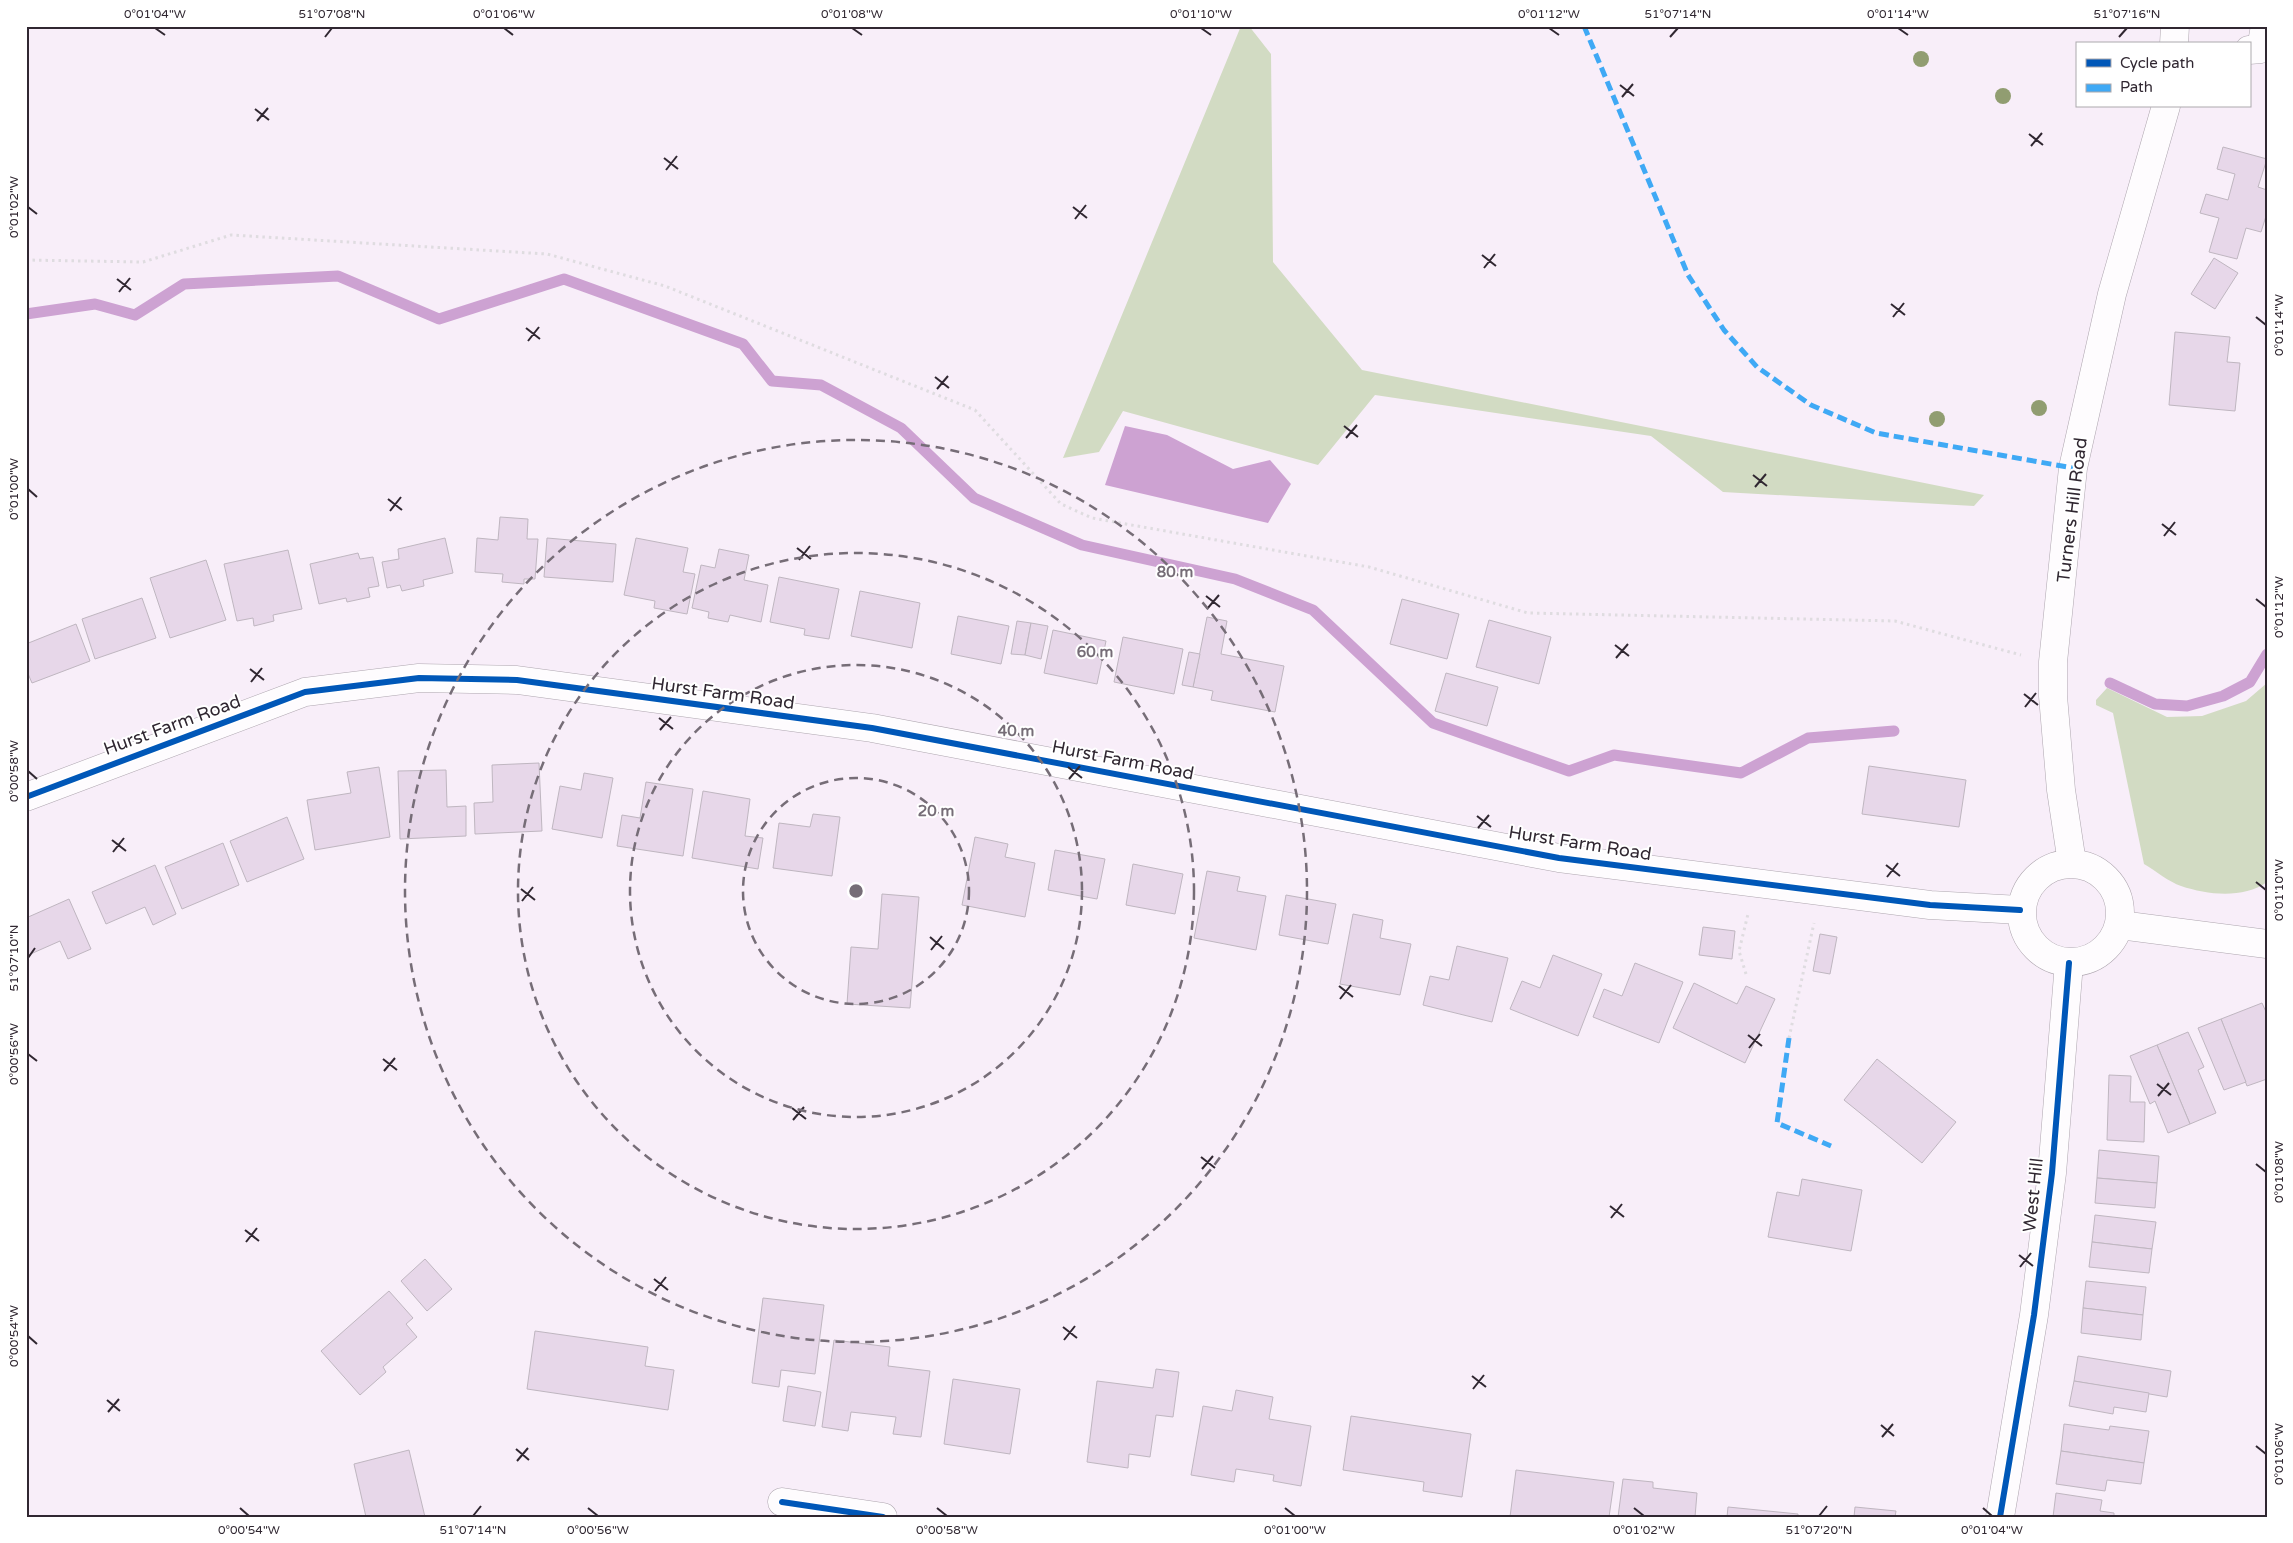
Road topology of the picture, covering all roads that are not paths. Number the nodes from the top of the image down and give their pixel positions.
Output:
1 (2175, 26) edge
2 (2265, 26) edge
3 (2174, 42) edge
4 (2250, 50) edge
5 (2165, 108) edge
6 (26, 797) edge
7 (2072, 863) junction
8 (2020, 910) junction
9 (2120, 925) junction
10 (2267, 944) edge
11 (2069, 963) junction
12 (782, 1502) dead end
13 (884, 1517) edge
14 (2000, 1517) edge

1 - 3 street
2 - 4 street
5 - 7 street, Turners Hill Road
6 - 8 street, Hurst Farm Road
7 - 8 street
7 - 9 street
8 - 11 street
9 - 10 street
9 - 11 street
11 - 14 street, West Hill
12 - 13 street

